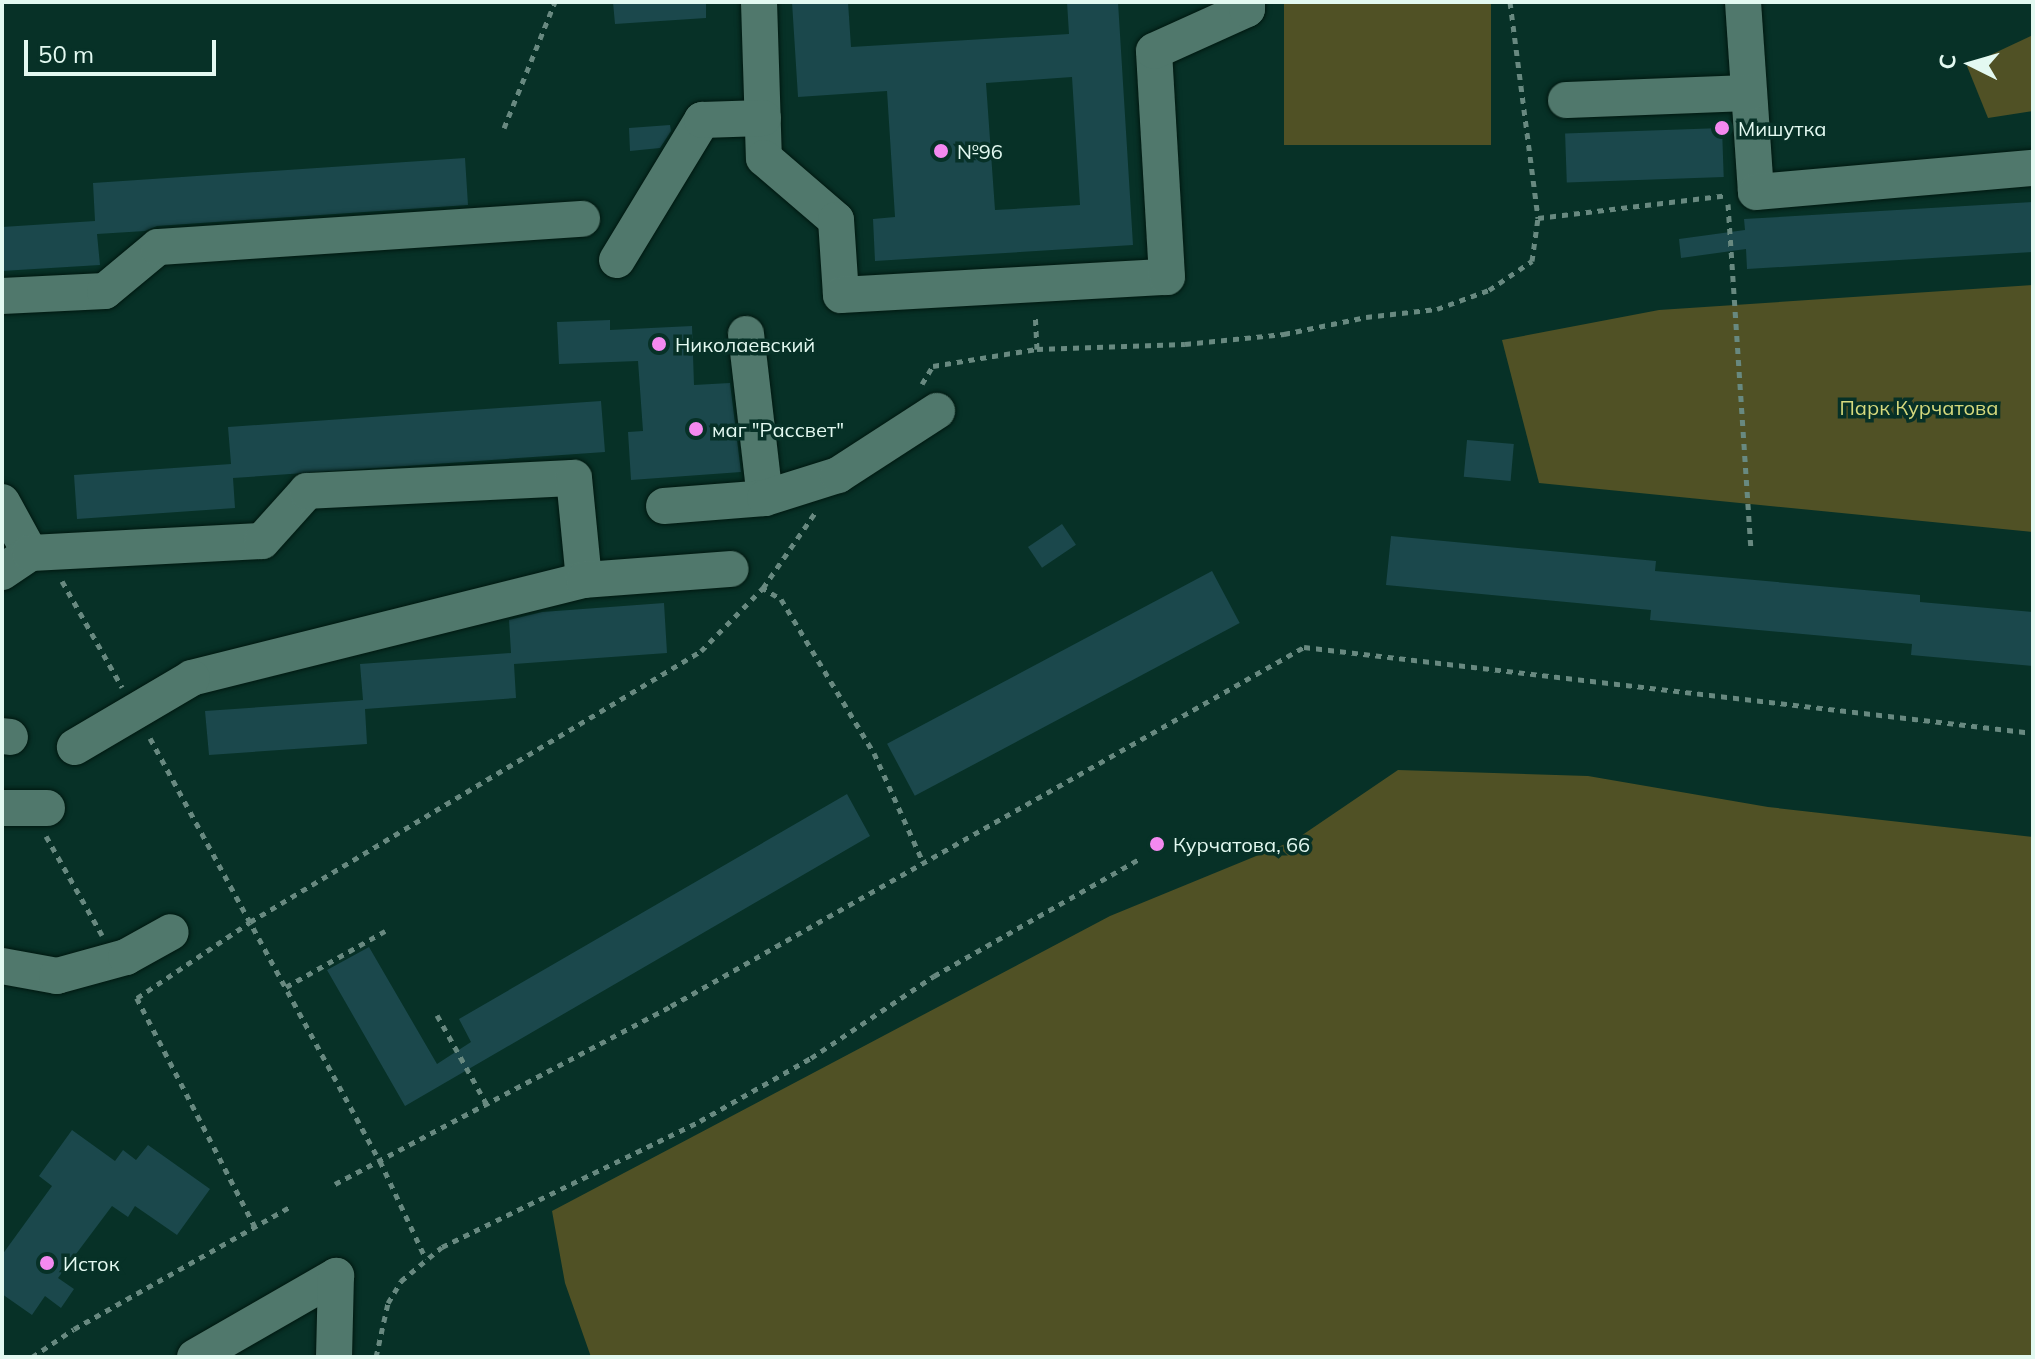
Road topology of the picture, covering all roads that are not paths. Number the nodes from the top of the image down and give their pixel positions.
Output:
1 (759, 2) edge
2 (1247, 2) edge
3 (1743, 2) edge
4 (1749, 93) junction
5 (1566, 100) dead end
6 (763, 118) junction
7 (2033, 168) edge
8 (582, 219) dead end
9 (617, 260) dead end
10 (2, 296) edge
11 (746, 334) dead end
12 (928, 400) road end
13 (765, 498) junction
14 (2, 502) edge
15 (664, 506) dead end
16 (26, 559) edge
17 (731, 569) dead end
18 (584, 580) junction
19 (75, 747) dead end
20 (171, 932) dead end
21 (2, 966) edge
22 (195, 1357) edge
23 (334, 1357) edge

1 - 6 street
2 - 6 street
3 - 4 street
4 - 5 street
4 - 7 street
6 - 9 street
8 - 10 street
11 - 13 street
12 - 13 street
13 - 15 street
14 - 16 street
16 - 18 street
17 - 18 street
18 - 19 street
20 - 21 street
22 - 23 street

